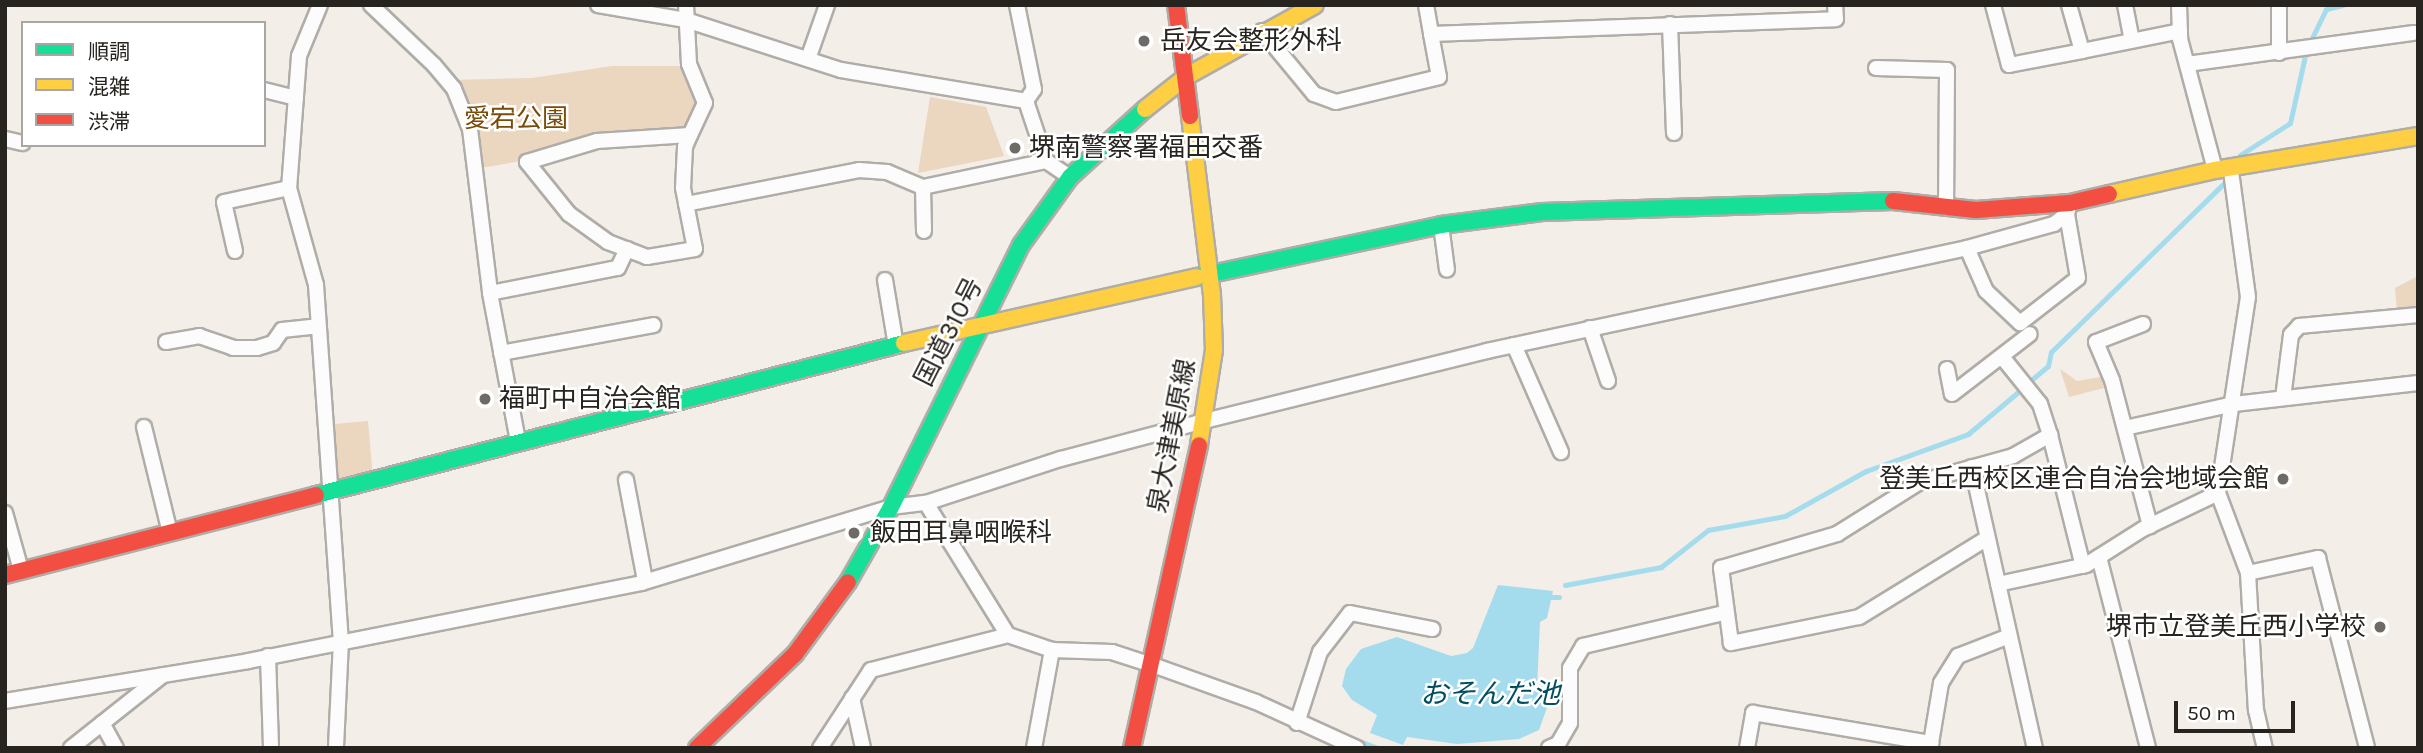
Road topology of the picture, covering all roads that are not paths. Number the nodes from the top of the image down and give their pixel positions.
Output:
1 (320, 5) edge
2 (371, 5) edge
3 (598, 5) edge
4 (686, 5) edge
5 (827, 5) edge
6 (1017, 5) edge
7 (1176, 5) edge
8 (1315, 5) edge
9 (1426, 5) edge
10 (1835, 5) edge
11 (1993, 5) edge
12 (2069, 5) edge
13 (2125, 5) edge
14 (2179, 5) edge
15 (2279, 5) edge
16 (685, 20) junction
17 (1670, 24) junction
18 (1262, 31) junction
19 (2180, 31) junction
20 (2414, 33) dead end
21 (1431, 34) junction
22 (2132, 40) junction
23 (2082, 51) junction
24 (2279, 53) junction
25 (808, 59) junction
26 (2187, 64) junction
27 (1876, 68) dead end
28 (1187, 76) junction
29 (266, 90) edge
30 (296, 98) junction
31 (1026, 101) junction
32 (1674, 133) dead end
33 (690, 135) junction
34 (2418, 136) edge
35 (1046, 161) junction
36 (2223, 170) junction
37 (1070, 177) junction
38 (923, 187) junction
39 (289, 188) junction
40 (686, 204) junction
41 (1946, 208) junction
42 (2069, 208) junction
43 (1441, 225) junction
44 (924, 231) dead end
45 (1968, 247) junction
46 (627, 249) junction
47 (235, 251) dead end
48 (1447, 270) dead end
49 (1210, 275) junction
50 (885, 280) dead end
51 (490, 293) junction
52 (2418, 315) edge
53 (985, 323) junction
54 (2143, 324) dead end
55 (653, 325) dead end
56 (318, 326) junction
57 (1590, 328) junction
58 (2030, 334) dead end
59 (166, 342) dead end
60 (1514, 345) junction
61 (896, 346) junction
62 (501, 353) junction
63 (2003, 358) junction
64 (1947, 369) dead end
65 (1608, 381) dead end
66 (2418, 383) edge
67 (2283, 398) junction
68 (2234, 404) junction
69 (1204, 421) junction
70 (144, 427) dead end
71 (2125, 428) junction
72 (2050, 435) junction
73 (518, 441) junction
74 (1561, 452) dead end
75 (1972, 467) junction
76 (626, 480) dead end
77 (2218, 493) junction
78 (327, 494) junction
79 (926, 503) junction
80 (891, 507) junction
81 (5, 513) edge
82 (2150, 526) junction
83 (170, 533) junction
84 (1986, 539) junction
85 (2099, 557) junction
86 (2083, 566) junction
87 (13, 572) edge
88 (2248, 573) junction
89 (645, 581) junction
90 (1998, 584) junction
91 (1724, 612) junction
92 (1432, 629) dead end
93 (1008, 635) junction
94 (2007, 637) junction
95 (341, 641) junction
96 (1052, 650) junction
97 (268, 656) junction
98 (1150, 664) junction
99 (166, 672) junction
100 (852, 698) junction
101 (5, 701) edge
102 (102, 723) junction
103 (1297, 723) junction
104 (1930, 745) edge
105 (271, 747) edge
106 (71, 748) edge
107 (116, 748) edge
108 (336, 748) edge
109 (697, 748) edge
110 (820, 748) edge
111 (863, 748) edge
112 (1034, 748) edge
113 (1132, 748) edge
114 (1357, 748) edge
115 (1549, 748) edge
116 (1747, 748) edge
117 (2035, 748) edge
118 (2148, 748) edge
119 (2265, 748) edge
120 (2367, 748) edge

1 - 30 street
2 - 51 street
3 - 16 street
4 - 16 street
5 - 25 street
6 - 31 street
7 - 28 main road, 泉大津美原線
8 - 18 main road, 国道310号
9 - 21 street
10 - 17 street
11 - 23 street
12 - 23 street
13 - 22 street
14 - 19 street
15 - 24 street
16 - 25 street
16 - 33 street
17 - 21 street
17 - 32 street
18 - 21 street
18 - 28 main road, 国道310号
19 - 22 street
19 - 26 street
20 - 24 street
22 - 23 street
24 - 26 street
25 - 31 street
26 - 36 street
27 - 41 street
28 - 37 main road, 国道310号
28 - 49 main road, 泉大津美原線
29 - 30 street
30 - 39 street
31 - 35 street
33 - 40 street
33 - 46 street
34 - 36 main road
35 - 37 street
35 - 38 street
36 - 42 main road
36 - 68 street
37 - 53 main road, 国道310号
38 - 40 street
38 - 44 street
39 - 47 street
39 - 56 street
40 - 46 street
41 - 42 main road
41 - 43 main road
42 - 45 street
42 - 45 street
43 - 48 street
43 - 49 main road
45 - 57 street
46 - 51 street
49 - 53 main road
49 - 69 main road, 泉大津美原線
50 - 61 street
51 - 62 street
52 - 67 street
53 - 61 main road
53 - 80 main road, 国道310号
54 - 71 street
55 - 62 street
56 - 59 street
56 - 78 street
57 - 60 street
57 - 65 street
58 - 63 street
60 - 69 street
60 - 74 street
61 - 73 main road
62 - 73 street
63 - 64 street
63 - 72 street
66 - 67 street
67 - 68 street
68 - 71 street
68 - 77 street
69 - 79 street
69 - 98 main road, 泉大津美原線
70 - 83 street
71 - 82 street
72 - 75 street
72 - 86 street
73 - 78 main road
75 - 84 street
75 - 91 street
76 - 89 street
77 - 82 street
77 - 88 street
78 - 83 main road
78 - 95 street
79 - 80 street
79 - 93 street
80 - 89 street
80 - 109 main road, 国道310号
81 - 87 street
82 - 85 street
83 - 87 main road
84 - 90 street
84 - 91 street
85 - 86 street
85 - 118 street
86 - 90 street
88 - 119 street
88 - 120 street
89 - 95 street
90 - 94 street
91 - 115 street
92 - 103 street
93 - 96 street
93 - 100 street
94 - 104 street
94 - 117 street
95 - 97 street
95 - 108 street
96 - 98 street
96 - 112 street
97 - 99 street
97 - 105 street
98 - 103 street
98 - 113 main road, 泉大津美原線
99 - 101 street
99 - 102 street
100 - 110 street
100 - 111 street
102 - 106 street
102 - 107 street
103 - 114 street
104 - 116 street

